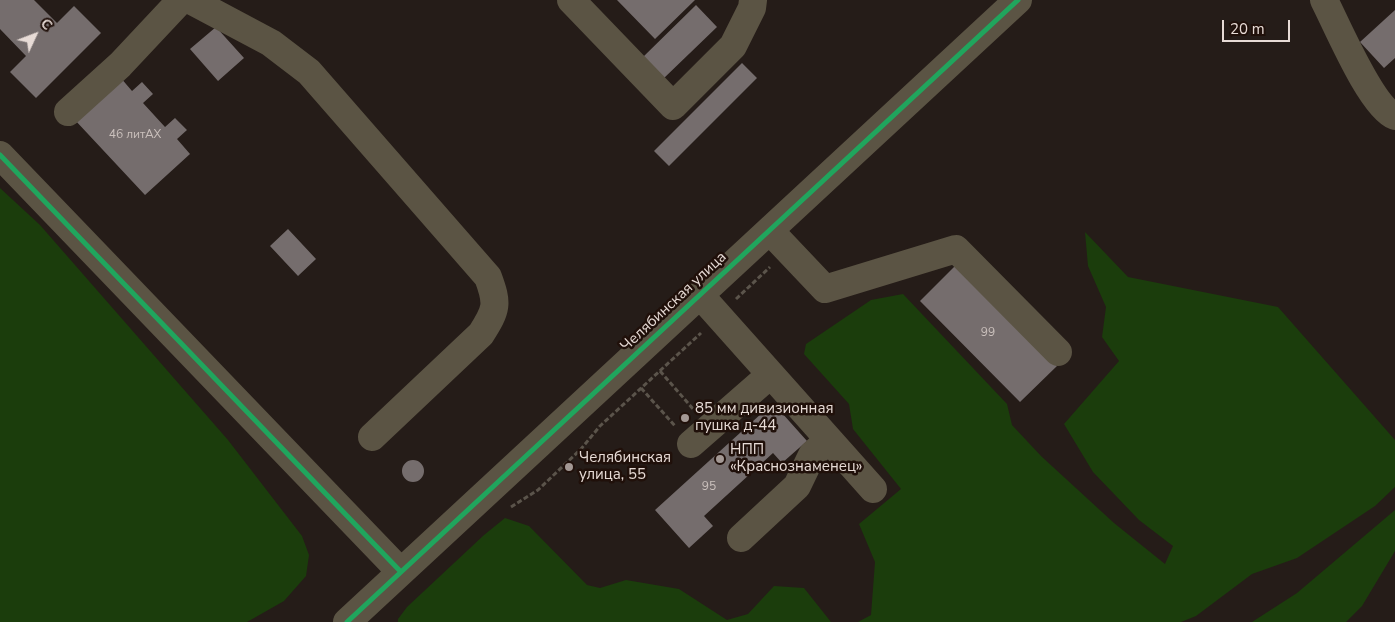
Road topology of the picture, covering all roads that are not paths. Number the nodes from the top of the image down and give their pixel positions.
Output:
1 (180, 0) edge
2 (190, 0) edge
3 (571, 0) edge
4 (753, 0) edge
5 (1018, 0) edge
6 (1324, 0) edge
7 (68, 112) dead end
8 (1395, 116) edge
9 (0, 155) edge
10 (770, 231) junction
11 (700, 295) junction
12 (1058, 352) dead end
13 (770, 375) junction
14 (700, 436) road end
15 (372, 437) dead end
16 (828, 440) junction
17 (873, 489) dead end
18 (741, 538) dead end
19 (402, 572) junction
20 (347, 622) edge

1 - 7 street
2 - 15 street
3 - 4 street
5 - 10 street, Челябинская улица
6 - 8 street
9 - 19 street
10 - 11 street, Челябинская улица
10 - 12 street
11 - 13 street
11 - 19 street, Челябинская улица
13 - 14 street
13 - 16 street
16 - 17 street
16 - 18 street
19 - 20 street, Челябинская улица

